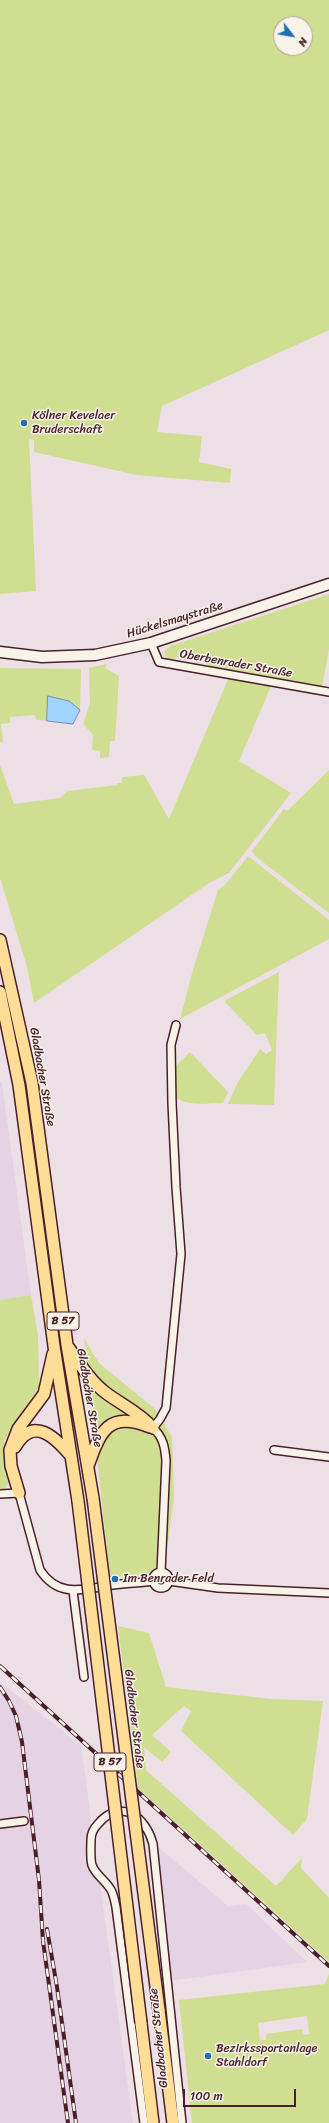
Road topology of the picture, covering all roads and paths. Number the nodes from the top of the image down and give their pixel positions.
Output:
1 (329, 584) edge
2 (151, 643) junction
3 (0, 652) edge
4 (329, 692) edge
5 (0, 940) edge
6 (0, 992) edge
7 (176, 1026) dead end
8 (67, 1345) junction
9 (54, 1346) junction
10 (153, 1428) junction
11 (274, 1450) dead end
12 (329, 1456) edge
13 (72, 1457) junction
14 (10, 1459) junction
15 (88, 1466) junction
16 (19, 1493) junction
17 (0, 1494) edge
18 (161, 1572) junction
19 (154, 1581) junction
20 (169, 1581) junction
21 (73, 1591) junction
22 (329, 1593) edge
23 (84, 1677) dead end
24 (24, 1821) dead end
25 (0, 1824) edge
26 (144, 2123) edge
27 (153, 2123) edge
28 (173, 2123) edge
29 (182, 2123) edge

1 - 2 main road, Hückelsmaystraße
2 - 3 main road, Hückelsmaystraße
2 - 4 street, Oberbenrader Straße
5 - 8 main road, Gladbacher Straße / B 57
6 - 9 main road, Gladbacher Straße / B 57
7 - 10 street
8 - 10 main road
8 - 15 main road, Gladbacher Straße / B 57
9 - 13 main road, Gladbacher Straße / B 57
9 - 14 main road
10 - 15 main road
10 - 18 street
11 - 12 street
13 - 14 main road
13 - 27 main road, Gladbacher Straße / B 57, bridge
14 - 16 main road
15 - 28 main road, Gladbacher Straße / B 57, bridge
16 - 17 street
16 - 21 street
18 - 19 street
18 - 20 street
19 - 20 street
19 - 21 street
20 - 22 street
21 - 23 street
24 - 25 street
26 - 29 street, Gladbacher Straße

